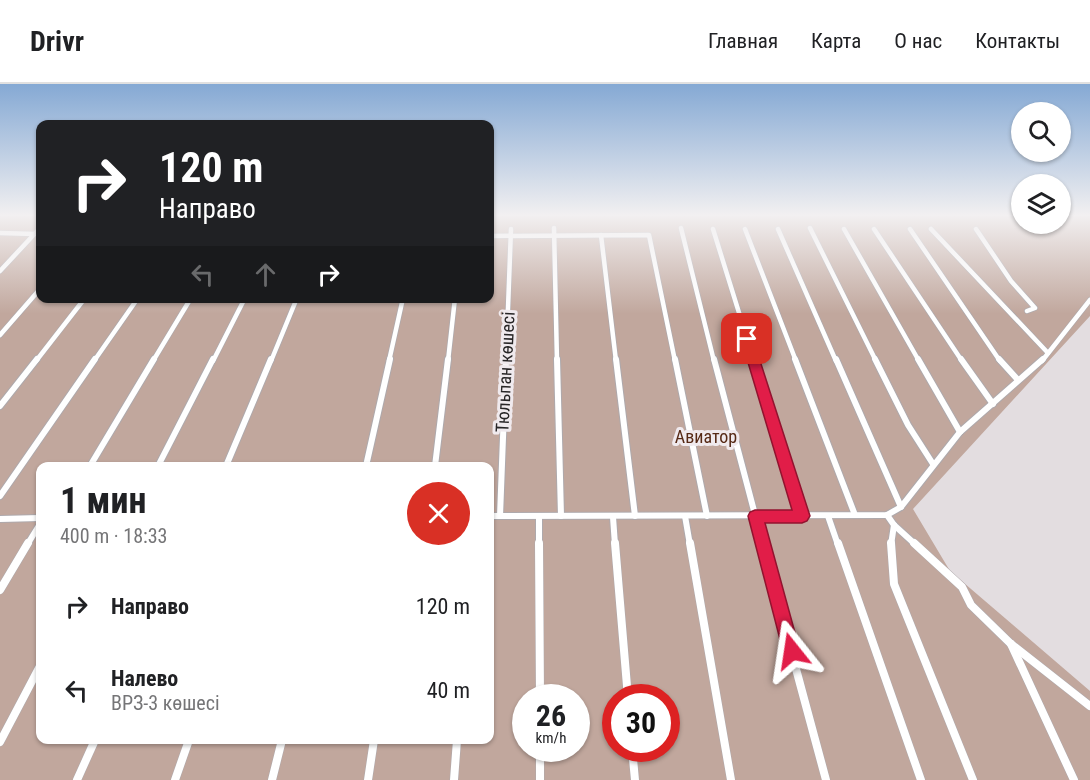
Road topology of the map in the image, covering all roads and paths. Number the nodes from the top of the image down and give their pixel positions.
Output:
1 (23, 248) edge
2 (511, 248) edge
3 (554, 248) edge
4 (603, 248) edge
5 (652, 248) edge
6 (686, 248) edge
7 (719, 248) edge
8 (752, 248) edge
9 (787, 248) edge
10 (820, 248) edge
11 (855, 248) edge
12 (887, 248) edge
13 (922, 248) edge
14 (949, 248) edge
15 (989, 248) edge
16 (0, 271) edge
17 (36, 294) edge
18 (1090, 300) edge
19 (81, 303) edge
20 (135, 303) edge
21 (188, 303) edge
22 (242, 303) edge
23 (295, 303) edge
24 (402, 303) edge
25 (454, 303) edge
26 (1028, 311) dead end
27 (0, 335) edge
28 (1048, 353) junction
29 (1018, 380) junction
30 (993, 404) junction
31 (0, 406) edge
32 (960, 432) junction
33 (92, 462) edge
34 (160, 462) edge
35 (228, 462) edge
36 (367, 462) edge
37 (435, 462) edge
38 (933, 464) junction
39 (0, 496) edge
40 (901, 507) junction
41 (855, 515) junction
42 (887, 515) junction
43 (494, 516) edge
44 (500, 516) junction
45 (539, 516) junction
46 (561, 516) junction
47 (635, 516) junction
48 (685, 516) junction
49 (707, 516) junction
50 (755, 516) junction
51 (802, 516) junction
52 (828, 516) junction
53 (613, 517) junction
54 (36, 518) edge
55 (0, 519) edge
56 (894, 525) junction
57 (36, 531) edge
58 (0, 590) edge
59 (1011, 644) junction
60 (36, 674) edge
61 (540, 684) edge
62 (627, 684) edge
63 (1090, 706) edge
64 (0, 742) edge
65 (93, 744) edge
66 (188, 744) edge
67 (281, 744) edge
68 (373, 744) edge
69 (457, 744) edge
70 (540, 762) edge
71 (633, 762) edge
72 (77, 780) edge
73 (175, 780) edge
74 (272, 780) edge
75 (368, 780) edge
76 (454, 780) edge
77 (540, 780) edge
78 (635, 780) edge
79 (731, 780) edge
80 (826, 780) edge
81 (921, 780) edge
82 (973, 780) edge
83 (1074, 780) edge

1 - 16 street
2 - 44 street, Тюльпан көшесі
3 - 46 street
4 - 47 street
5 - 49 street
6 - 50 street
7 - 51 street
8 - 41 street
9 - 40 street
10 - 38 street
11 - 32 street
12 - 30 street
13 - 29 street
14 - 28 street
15 - 26 street
17 - 27 street
18 - 28 street
19 - 31 street
20 - 39 street
21 - 33 street
22 - 34 street
23 - 35 street
24 - 36 street
25 - 37 street
28 - 29 street
29 - 30 street
30 - 32 street
32 - 38 street
38 - 40 street
40 - 42 street
41 - 42 street
41 - 52 street
42 - 56 street
43 - 44 street
44 - 45 street
45 - 46 street
45 - 61 street
46 - 53 street
47 - 48 street
47 - 53 street
48 - 49 street
48 - 79 street
49 - 50 street
50 - 51 street
50 - 80 street
51 - 52 street
52 - 81 street
53 - 62 street
54 - 55 street
56 - 59 street
56 - 82 street
57 - 58 street
59 - 63 street
59 - 83 street
60 - 64 street
65 - 72 street
66 - 73 street
67 - 74 street
68 - 75 street
69 - 76 street
70 - 77 street
71 - 78 street

